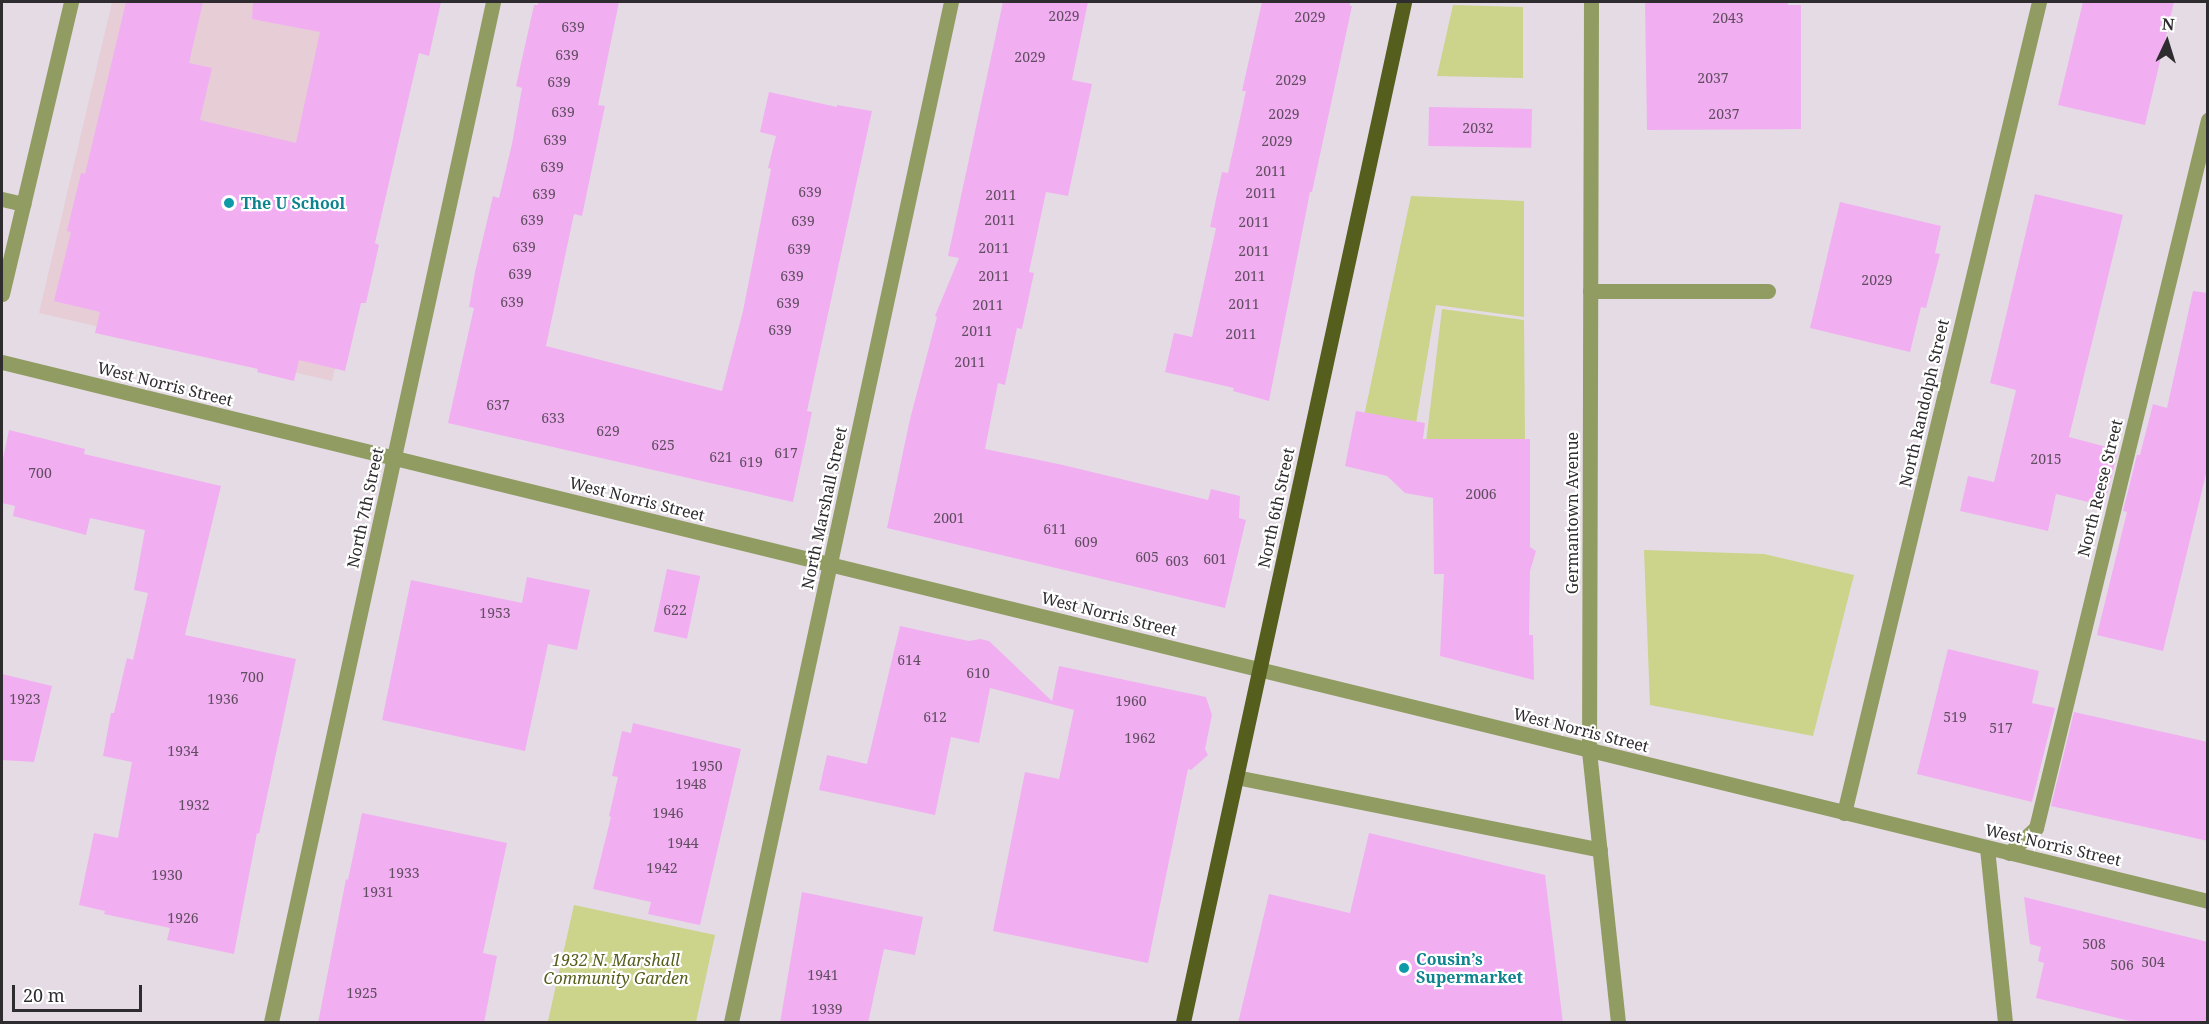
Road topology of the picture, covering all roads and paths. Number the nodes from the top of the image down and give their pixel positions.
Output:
1 (71, 2) edge
2 (493, 2) edge
3 (951, 2) edge
4 (1404, 2) edge
5 (1591, 2) edge
6 (2039, 2) edge
7 (2208, 120) edge
8 (2, 199) edge
9 (23, 204) junction
10 (1590, 291) junction
11 (1768, 291) dead end
12 (2, 294) edge
13 (2, 362) edge
14 (395, 459) junction
15 (831, 565) junction
16 (1259, 670) junction
17 (1589, 751) junction
18 (1236, 777) junction
19 (1844, 813) junction
20 (1987, 848) junction
21 (1600, 850) junction
22 (2009, 853) junction
23 (2208, 901) edge
24 (271, 1023) edge
25 (731, 1023) edge
26 (1183, 1023) edge
27 (1618, 1023) edge
28 (2005, 1023) edge

1 - 9 street
2 - 14 street, North 7th Street
3 - 15 street, North Marshall Street
4 - 16 main road, North 6th Street
5 - 10 street, Germantown Avenue
6 - 19 street, North Randolph Street
7 - 22 street, North Reese Street
8 - 9 street
9 - 12 street
10 - 11 street
10 - 17 street, Germantown Avenue
13 - 14 street, West Norris Street
14 - 15 street, West Norris Street
14 - 24 street, North 7th Street
15 - 16 street, West Norris Street
15 - 25 street, North Marshall Street
16 - 17 street, West Norris Street
16 - 18 main road, North 6th Street
17 - 19 street, West Norris Street
17 - 21 street, Germantown Avenue
18 - 21 street
18 - 26 main road, North 6th Street
19 - 20 street, West Norris Street
20 - 22 street, West Norris Street
20 - 28 street
21 - 27 street, Germantown Avenue
22 - 23 street, West Norris Street

